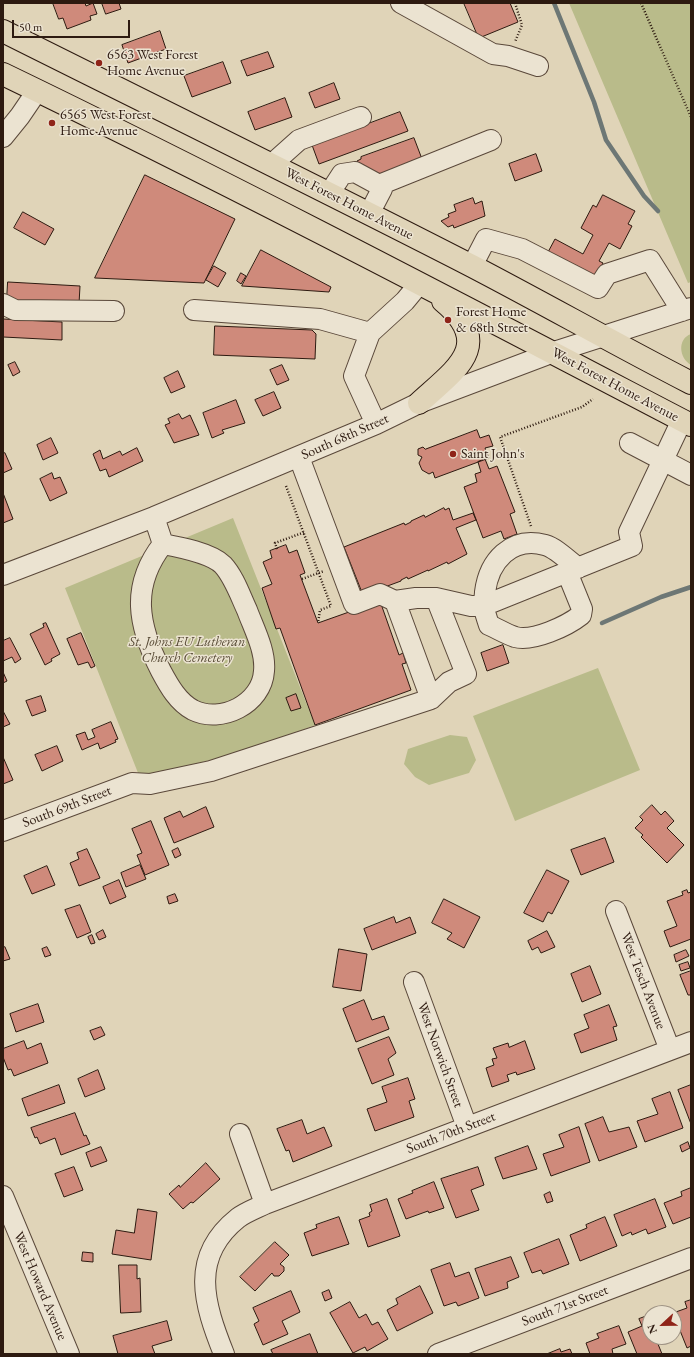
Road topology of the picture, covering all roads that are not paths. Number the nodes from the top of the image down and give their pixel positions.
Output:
1 (401, 3) edge
2 (3, 31) edge
3 (538, 66) dead end
4 (3, 74) edge
5 (37, 91) junction
6 (361, 117) dead end
7 (3, 137) edge
8 (491, 140) dead end
9 (271, 165) junction
10 (379, 185) junction
11 (329, 194) junction
12 (369, 214) junction
13 (472, 266) junction
14 (424, 286) junction
15 (3, 304) edge
16 (686, 309) edge
17 (194, 310) dead end
18 (114, 311) dead end
19 (370, 333) junction
20 (603, 335) junction
21 (554, 352) junction
22 (691, 383) edge
23 (419, 403) junction
24 (687, 422) edge
25 (376, 424) junction
26 (630, 443) dead end
27 (299, 457) junction
28 (663, 461) junction
29 (691, 475) edge
30 (154, 517) junction
31 (163, 544) junction
32 (572, 570) junction
33 (3, 575) edge
34 (436, 598) junction
35 (395, 601) junction
36 (483, 606) junction
37 (431, 698) junction
38 (3, 831) edge
39 (616, 912) dead end
40 (414, 982) dead end
41 (691, 1042) edge
42 (670, 1050) junction
43 (467, 1127) junction
44 (240, 1134) dead end
45 (3, 1196) edge
46 (266, 1204) junction
47 (691, 1258) edge
48 (69, 1354) edge
49 (224, 1354) edge
50 (438, 1354) edge

1 - 3 street
2 - 9 main road, West Forest Home Avenue
4 - 5 main road, West Forest Home Avenue
5 - 7 street
5 - 14 main road, West Forest Home Avenue
6 - 9 street
8 - 10 street
9 - 11 main road, West Forest Home Avenue
10 - 11 street
10 - 12 street
11 - 12 main road, West Forest Home Avenue
12 - 13 main road, West Forest Home Avenue
13 - 16 street
13 - 20 main road, West Forest Home Avenue
14 - 19 street
14 - 21 main road, West Forest Home Avenue
14 - 23 main road
15 - 18 street
16 - 20 street, South 68th Street
17 - 19 street
19 - 25 street
20 - 21 street, South 68th Street
20 - 22 main road, West Forest Home Avenue
21 - 23 street, South 68th Street
21 - 24 main road, West Forest Home Avenue
23 - 25 street, South 68th Street
24 - 28 street
25 - 27 street, South 68th Street
26 - 28 street
27 - 30 street, South 68th Street
27 - 35 street
28 - 29 street
28 - 32 street
30 - 31 street
30 - 33 street, South 68th Street
31 - 31 street
32 - 36 street
32 - 36 street
32 - 36 street
34 - 35 street
34 - 36 street
34 - 37 street
35 - 37 street
37 - 38 street, South 69th Street
39 - 42 street, West Tesch Avenue
40 - 43 street, West Norwich Street
41 - 42 street, South 70th Street
42 - 43 street, South 70th Street
43 - 46 street, South 70th Street
44 - 46 street
45 - 48 street, West Howard Avenue
46 - 49 street, South 70th Street
47 - 50 street, South 71st Street

